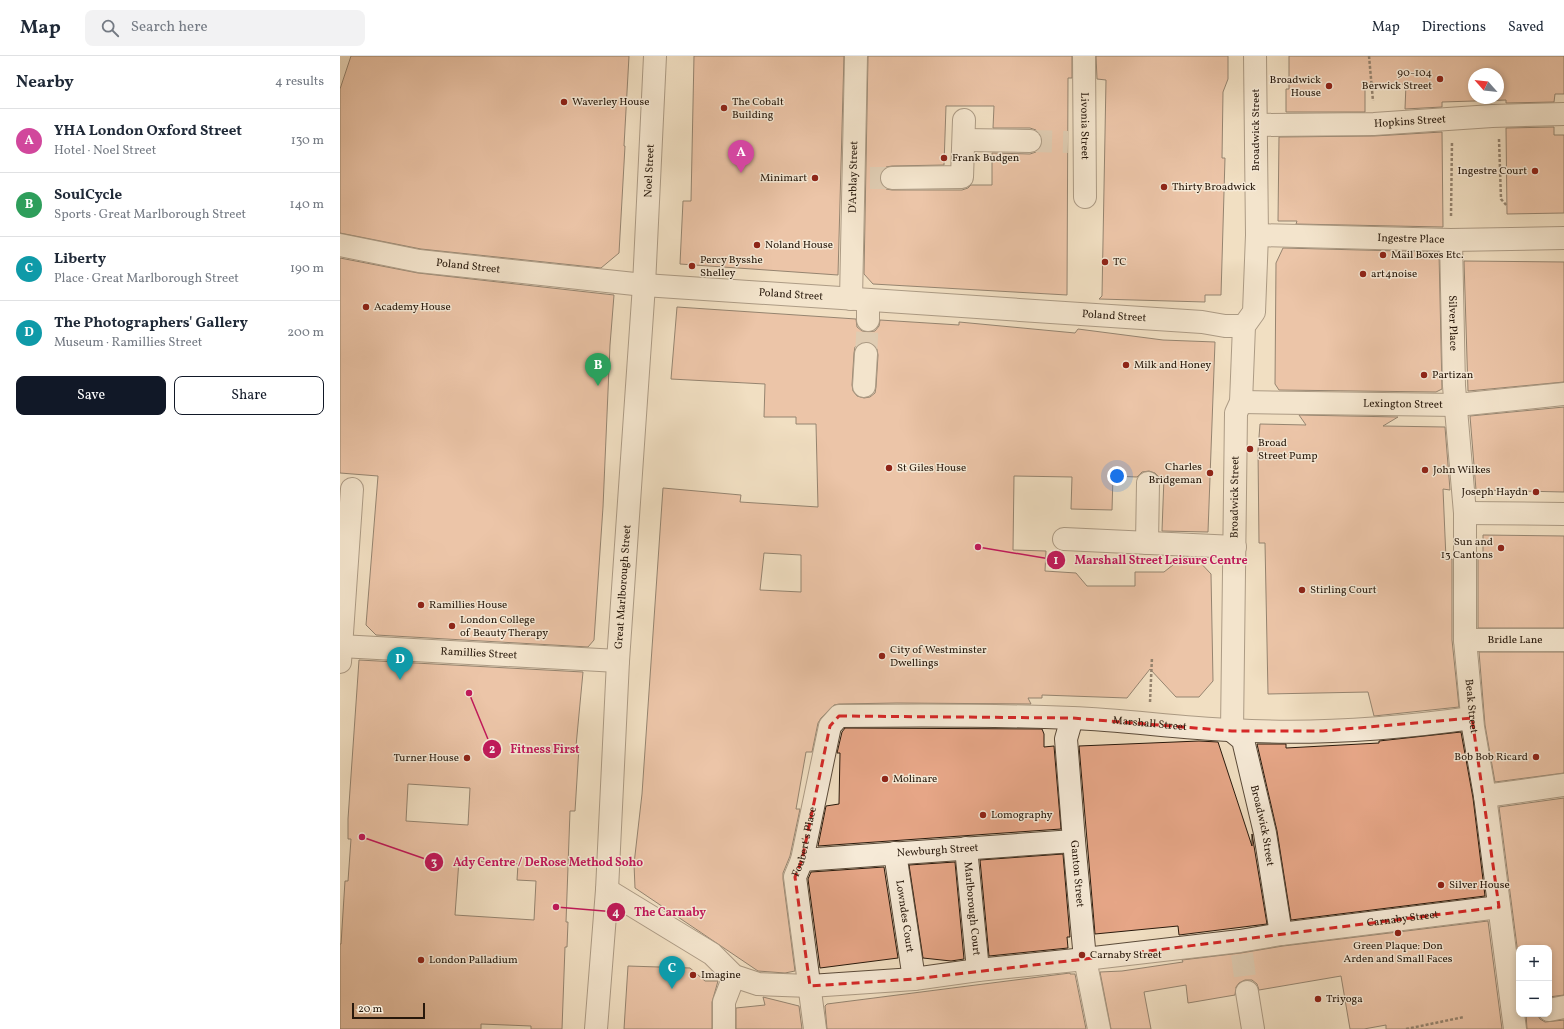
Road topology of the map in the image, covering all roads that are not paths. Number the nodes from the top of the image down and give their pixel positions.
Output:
1 (655, 56) edge
2 (856, 56) edge
3 (1084, 56) edge
4 (1255, 56) edge
5 (1564, 114) edge
6 (1256, 125) junction
7 (1030, 141) tunnel mouth
8 (892, 178) tunnel mouth
9 (1085, 197) dead end
10 (1257, 235) junction
11 (1564, 238) edge
12 (1451, 240) junction
13 (340, 245) edge
14 (644, 285) junction
15 (862, 306) junction
16 (1244, 326) junction
17 (866, 354) tunnel mouth
18 (864, 386) dead end
19 (1564, 394) edge
20 (1241, 402) junction
21 (1456, 405) junction
22 (1148, 483) dead end
23 (352, 489) dead end
24 (1465, 513) junction
25 (1564, 514) edge
26 (1064, 539) dead end
27 (1147, 542) junction
28 (1235, 547) junction
29 (1465, 640) junction
30 (1564, 640) edge
31 (340, 651) edge
32 (618, 661) junction
33 (1072, 718) junction
34 (1472, 718) junction
35 (830, 726) joint
36 (1232, 730) junction
37 (1564, 785) edge
38 (1485, 796) junction
39 (1074, 841) junction
40 (966, 848) junction
41 (895, 853) junction
42 (802, 860) junction
43 (607, 890) junction
44 (1499, 907) junction
45 (1281, 934) junction
46 (1085, 959) junction
47 (978, 970) junction
48 (734, 976) junction
49 (914, 979) junction
50 (810, 986) junction
51 (1247, 992) tunnel mouth
52 (1564, 1007) edge
53 (1552, 1009) edge
54 (1516, 1019) edge
55 (596, 1029) edge
56 (724, 1029) edge
57 (815, 1029) edge
58 (1099, 1029) edge
59 (1253, 1029) edge

1 - 14 street, Noel Street
2 - 15 street, D'Arblay Street
3 - 9 street, Livonia Street
4 - 6 street, Broadwick Street
5 - 6 street, Hopkins Street
6 - 10 street, Broadwick Street
7 - 8 street
10 - 12 street, Ingestre Place
10 - 16 street, Broadwick Street
11 - 12 street, Ingestre Place
12 - 21 street, Silver Place
13 - 14 street, Poland Street
14 - 15 street, Poland Street
14 - 32 street, Great Marlborough Street
15 - 16 street, Poland Street
16 - 20 street, Broadwick Street
17 - 18 street
19 - 21 street, Lexington Street
20 - 21 street, Lexington Street
20 - 28 street, Broadwick Street
21 - 24 street, Beak Street
22 - 27 street
23 - 31 street
24 - 25 street
24 - 29 street, Beak Street
26 - 27 street
27 - 28 street
28 - 36 street, Broadwick Street
29 - 30 street, Bridle Lane
29 - 34 street, Beak Street
31 - 32 street, Ramillies Street
32 - 43 street, Great Marlborough Street
33 - 35 street, Marshall Street
33 - 36 street, Marshall Street
33 - 39 street, Ganton Street
34 - 36 street, Marshall Street
34 - 38 street, Beak Street
35 - 42 street, Foubert's Place
36 - 45 street, Broadwick Street
37 - 38 street
38 - 44 street, Beak Street
39 - 40 street, Newburgh Street
39 - 46 street, Ganton Street
40 - 41 street, Newburgh Street
40 - 47 street, Marlborough Court
41 - 42 street, Newburgh Street
41 - 49 street, Lowndes Court
42 - 50 street, Foubert's Place
43 - 48 street
43 - 55 street, Great Marlborough Street
44 - 45 street, Carnaby Street
44 - 54 street, Beak Street
45 - 46 street, Carnaby Street
46 - 47 street, Carnaby Street
46 - 58 street, Ganton Street
47 - 49 street, Carnaby Street
48 - 50 street, Carnaby Street
48 - 56 street
49 - 50 street, Carnaby Street
50 - 57 street, Foubert's Place
51 - 59 street
52 - 53 street

